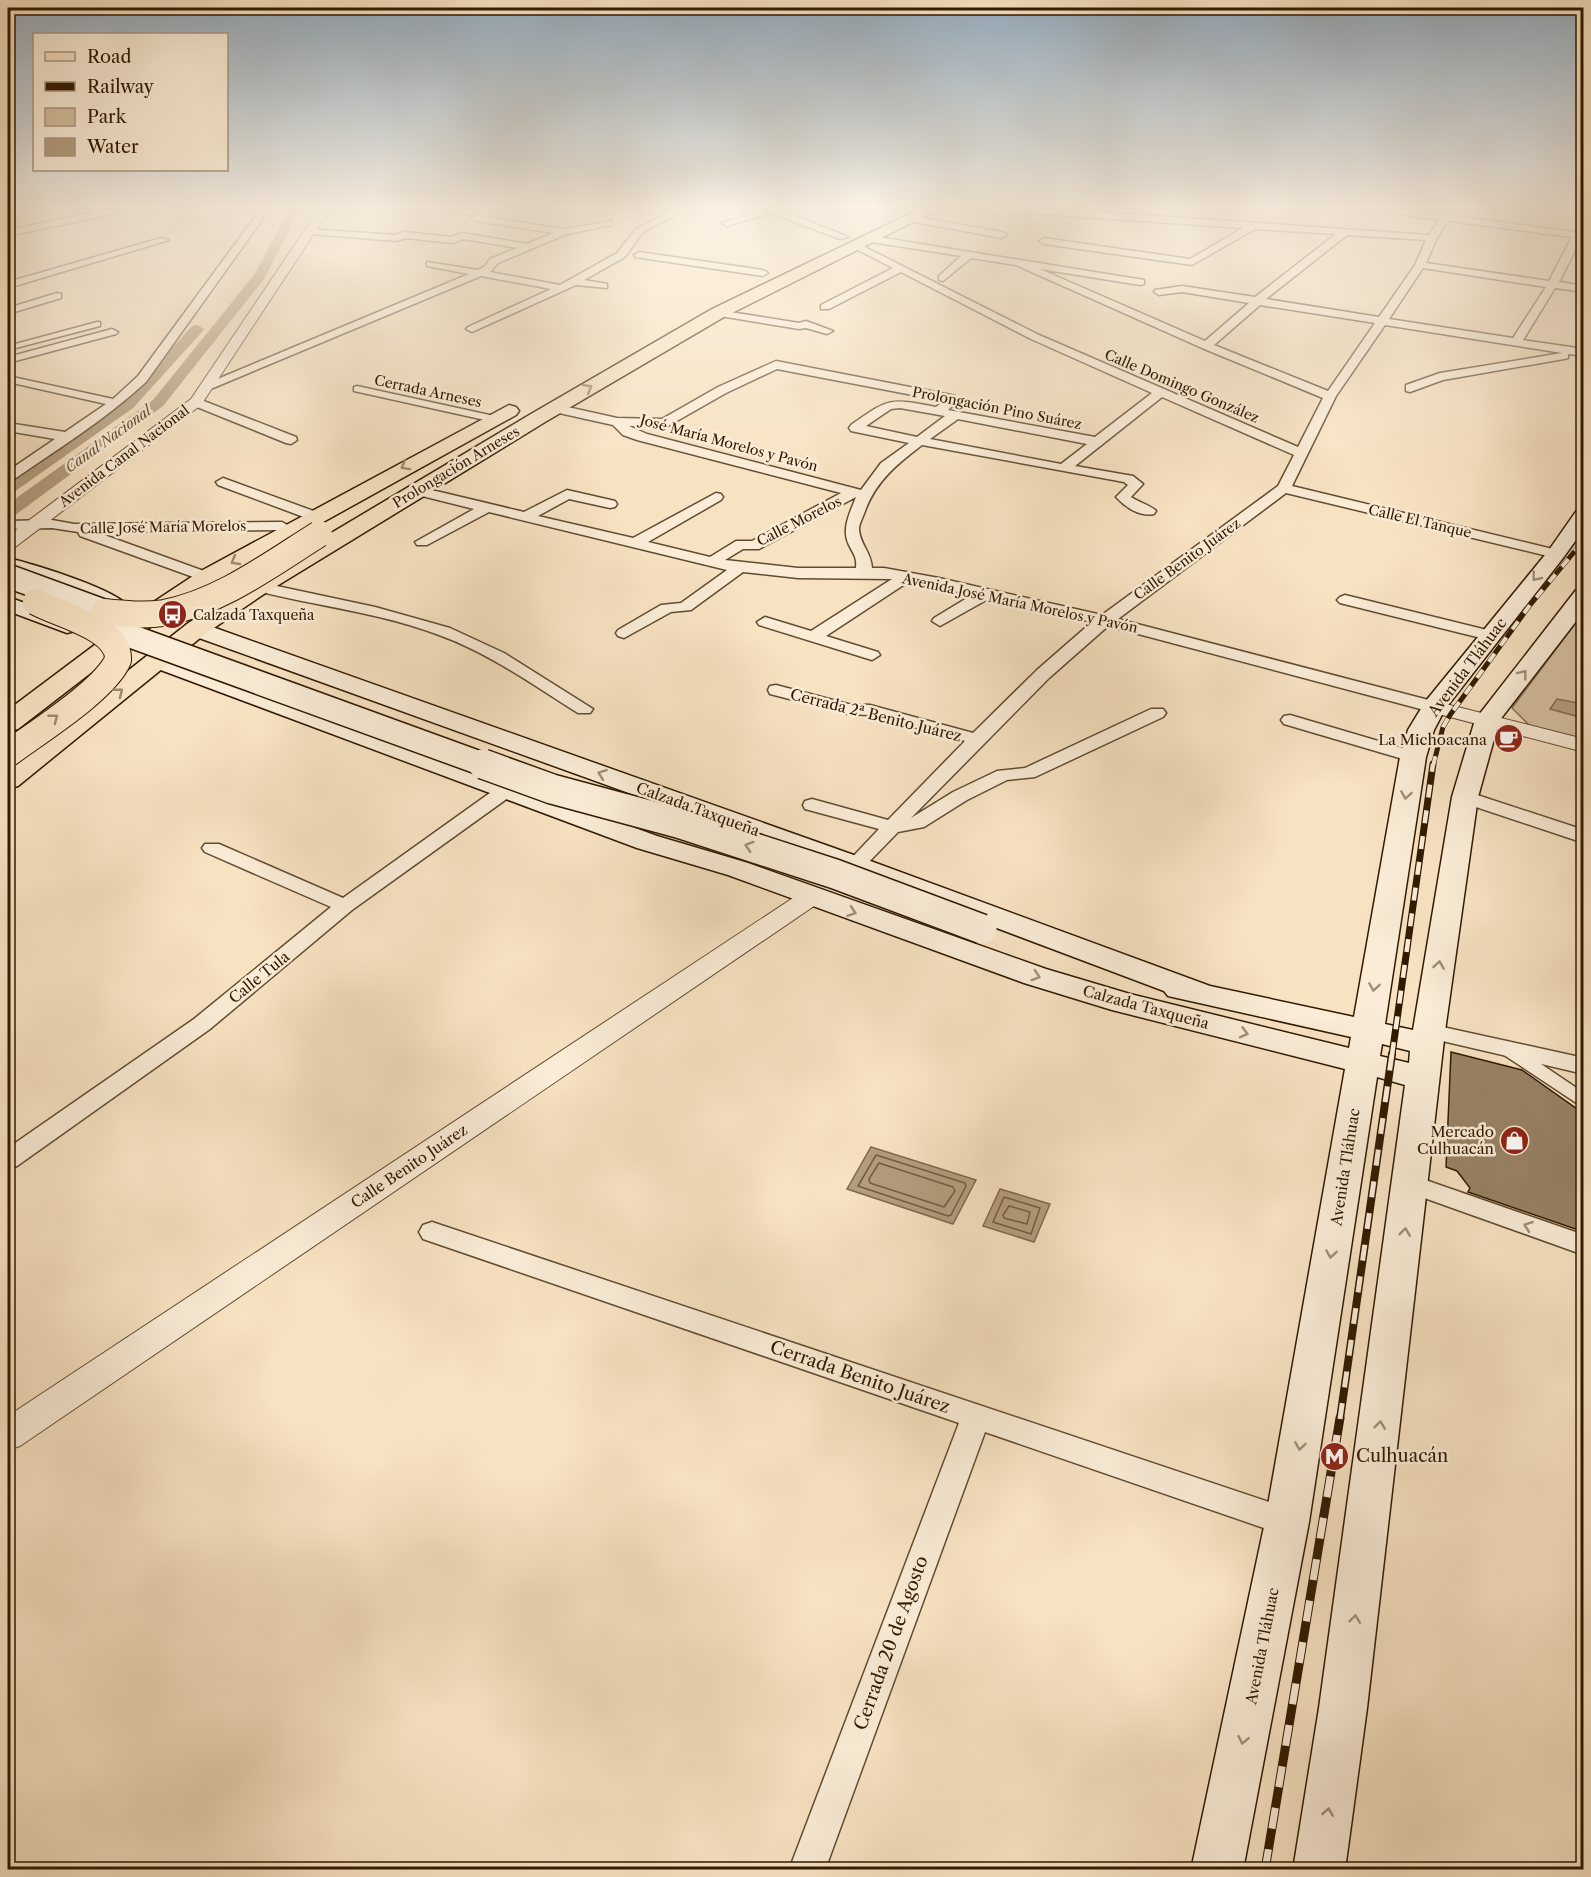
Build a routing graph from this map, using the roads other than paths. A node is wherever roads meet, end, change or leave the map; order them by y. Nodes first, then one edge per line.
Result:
1 (204, 294) edge
2 (270, 294) edge
3 (429, 294) edge
4 (550, 294) edge
5 (722, 294) edge
6 (758, 294) edge
7 (851, 294) edge
8 (951, 294) edge
9 (1087, 294) edge
10 (1211, 294) edge
11 (1266, 294) edge
12 (1400, 294) edge
13 (1547, 294) edge
14 (57, 296) dead end
15 (1257, 301) junction
16 (825, 307) dead end
17 (8, 311) edge
18 (718, 313) junction
19 (1380, 321) junction
20 (98, 324) dead end
21 (472, 329) dead end
22 (826, 331) dead end
23 (112, 332) dead end
24 (644, 335) dead end
25 (1516, 342) junction
26 (1206, 346) junction
27 (8, 348) edge
28 (1583, 353) edge
29 (8, 360) edge
30 (8, 379) edge
31 (209, 385) junction
32 (1410, 387) dead end
33 (357, 389) dead end
34 (1159, 393) junction
35 (1330, 396) junction
36 (196, 402) junction
37 (116, 403) junction
38 (539, 409) junction
39 (937, 412) junction
40 (956, 415) junction
41 (494, 419) junction
42 (617, 422) junction
43 (8, 427) edge
44 (69, 436) junction
45 (291, 440) dead end
46 (918, 442) junction
47 (1098, 442) junction
48 (1302, 454) junction
49 (1064, 468) junction
50 (8, 477) edge
51 (223, 482) dead end
52 (1284, 488) junction
53 (415, 490) junction
54 (859, 494) junction
55 (716, 497) dead end
56 (610, 504) dead end
57 (488, 507) junction
58 (1149, 511) dead end
59 (1584, 514) edge
60 (527, 516) junction
61 (32, 523) junction
62 (8, 525) edge
63 (318, 525) junction
64 (282, 526) dead end
65 (74, 528) junction
66 (422, 542) dead end
67 (8, 544) edge
68 (634, 544) junction
69 (1556, 554) junction
70 (712, 562) junction
71 (8, 564) edge
72 (739, 568) junction
73 (864, 573) junction
74 (8, 576) edge
75 (905, 577) junction
76 (207, 578) junction
77 (258, 587) junction
78 (8, 592) edge
79 (985, 594) junction
80 (1584, 595) edge
81 (1345, 600) dead end
82 (8, 604) edge
83 (101, 604) junction
84 (40, 610) junction
85 (148, 616) junction
86 (1106, 620) junction
87 (940, 621) dead end
88 (765, 622) dead end
89 (196, 629) junction
90 (624, 633) dead end
91 (1489, 635) junction
92 (815, 636) junction
93 (112, 644) junction
94 (262, 652) junction
95 (872, 655) dead end
96 (158, 661) junction
97 (217, 683) junction
98 (776, 690) dead end
99 (1434, 707) junction
100 (584, 708) dead end
101 (1157, 713) dead end
102 (1290, 720) dead end
103 (1487, 720) junction
104 (8, 723) edge
105 (976, 739) junction
106 (1584, 746) edge
107 (8, 754) edge
108 (1413, 757) junction
109 (8, 780) edge
110 (508, 789) junction
111 (1465, 797) junction
112 (812, 805) dead end
113 (893, 827) junction
114 (1584, 837) edge
115 (212, 848) dead end
116 (855, 865) junction
117 (738, 869) junction
118 (811, 897) junction
119 (345, 906) junction
120 (1198, 992) junction
121 (1365, 1046) junction
122 (1505, 1047) junction
123 (1427, 1051) junction
124 (1584, 1066) edge
125 (1584, 1102) edge
126 (8, 1160) edge
127 (1411, 1184) junction
128 (432, 1232) dead end
129 (1584, 1245) edge
130 (976, 1416) junction
131 (8, 1435) edge
132 (1287, 1522) junction
133 (807, 1869) edge
134 (1217, 1869) edge
135 (1319, 1869) edge

1 - 37 street
2 - 31 street, Avenida Canal Nacional
3 - 31 street
4 - 21 street
5 - 24 main road
6 - 18 main road, Prolongación Arneses
7 - 16 street
8 - 34 street, Calle Domingo González
9 - 26 street
10 - 15 street
11 - 15 street
12 - 19 street, Calle Benito Juárez
13 - 25 street
14 - 17 street
15 - 19 street
15 - 26 street
18 - 22 street
38 -> 18 main road, Prolongación Arneses
19 - 25 street
19 - 35 street, Calle Benito Juárez
20 - 27 street
23 - 29 street
25 - 28 street
26 - 35 street
28 - 32 street
30 - 37 street
31 - 36 street, Avenida Canal Nacional
33 - 41 street, Cerrada Arneses
34 - 47 street, Prolongación Pino Suárez
34 - 48 street, Calle Domingo González
35 - 48 street, Calle Benito Juárez
36 - 45 street
36 - 61 street, Avenida Canal Nacional
37 - 44 street
38 - 41 main road, Prolongación Arneses
38 - 42 street, José María Morelos y Pavón
38 - 53 main road, Prolongación Arneses
38 - 63 main road
39 - 40 street, Prolongación Pino Suárez
39 - 42 street
39 - 46 street, Prolongación Pino Suárez
40 - 46 street, Calle Morelos
40 - 47 street, Prolongación Pino Suárez
41 -> 63 main road, Prolongación Arneses
42 - 54 street, José María Morelos y Pavón
43 - 44 street
44 - 50 street
46 - 49 street
46 - 54 street, Calle Morelos
47 - 49 street, Prolongación Pino Suárez
48 - 52 street, Calle Benito Juárez
49 - 58 street
51 - 63 street
52 - 69 street, Calle El Tanque
52 - 86 street, Calle Benito Juárez
53 - 57 street, Avenida José María Morelos y Pavón
53 - 77 main road, Prolongación Arneses
54 - 70 street, Calle Morelos
54 - 73 street, Calle Morelos
55 - 68 street
56 - 60 street
57 - 60 street, Avenida José María Morelos y Pavón
57 - 66 street
59 - 69 main road, Avenida Tláhuac
60 - 68 street, Avenida José María Morelos y Pavón
61 - 62 street, Calle José María Morelos
61 - 65 street, Calle José María Morelos
61 - 67 street, Avenida Canal Nacional
63 -> 76 main road, Prolongación Arneses
63 - 83 main road, bridge
64 - 65 street, Calle José María Morelos
65 - 76 street
68 - 70 street, Avenida José María Morelos y Pavón
69 -> 91 main road, Avenida Tláhuac
70 - 72 street, Avenida José María Morelos y Pavón
71 - 83 main road, Calzada Taxqueña
72 - 73 street, Avenida José María Morelos y Pavón
72 - 90 street
73 - 75 street, Avenida José María Morelos y Pavón
74 - 83 main road, Calzada Taxqueña, bridge
75 - 79 street, Avenida José María Morelos y Pavón
75 - 92 street
76 - 85 main road, Prolongación Arneses
77 - 89 main road, Prolongación Arneses
77 - 100 street
78 - 84 main road, Calzada Taxqueña
79 - 86 street, Avenida José María Morelos y Pavón
79 - 87 street
103 -> 80 main road
81 - 91 street
82 - 84 main road, Calzada Taxqueña
83 - 84 main road
83 - 85 main road, Calzada Taxqueña
83 - 117 main road, Calzada Taxqueña, bridge
84 - 93 main road, Calzada Taxqueña
107 -> 84 main road, bridge
120 -> 84 main road, Calzada Taxqueña, bridge
85 - 93 main road, Prolongación Arneses
86 - 99 street, Avenida José María Morelos y Pavón
86 - 105 street, Calle Benito Juárez
88 - 92 street
89 - 94 main road, Calzada Taxqueña
89 - 96 main road, Prolongación Arneses
91 - 99 main road, Avenida Tláhuac
92 - 95 street
93 - 104 main road, Prolongación Arneses
94 - 97 main road
116 -> 94 main road, Calzada Taxqueña
96 - 97 main road, Calzada Taxqueña
109 -> 96 main road, Prolongación Arneses
97 - 110 main road, Calzada Taxqueña
98 - 105 street, Cerrada 2ª Benito Juárez
99 - 103 street, Avenida José María Morelos y Pavón
99 - 108 main road, Avenida Tláhuac
101 - 113 street
102 - 108 street
103 - 106 street, Avenida José María Morelos y Pavón
103 - 111 main road
105 - 113 street, Calle Benito Juárez
108 -> 121 main road, Avenida Tláhuac
110 - 117 main road, Calzada Taxqueña
110 - 119 street, Calle Tula
111 - 114 street
123 -> 111 main road
112 - 113 street
113 - 116 street, Calle Benito Juárez
115 - 119 street
116 - 120 main road, Calzada Taxqueña
117 - 118 main road, Calzada Taxqueña
118 -> 121 main road, Calzada Taxqueña
118 - 131 street, Calle Benito Juárez
119 - 126 street, Calle Tula
120 - 121 main road, Calzada Taxqueña
121 - 123 main road, Calzada Taxqueña
121 -> 132 main road, Avenida Tláhuac
122 - 123 street
122 - 124 street
122 - 125 street
123 - 127 main road
129 -> 127 street
135 -> 127 main road
128 - 130 street, Cerrada Benito Juárez
130 - 132 street, Cerrada Benito Juárez
130 - 133 street, Cerrada 20 de Agosto
132 -> 134 main road, Avenida Tláhuac

